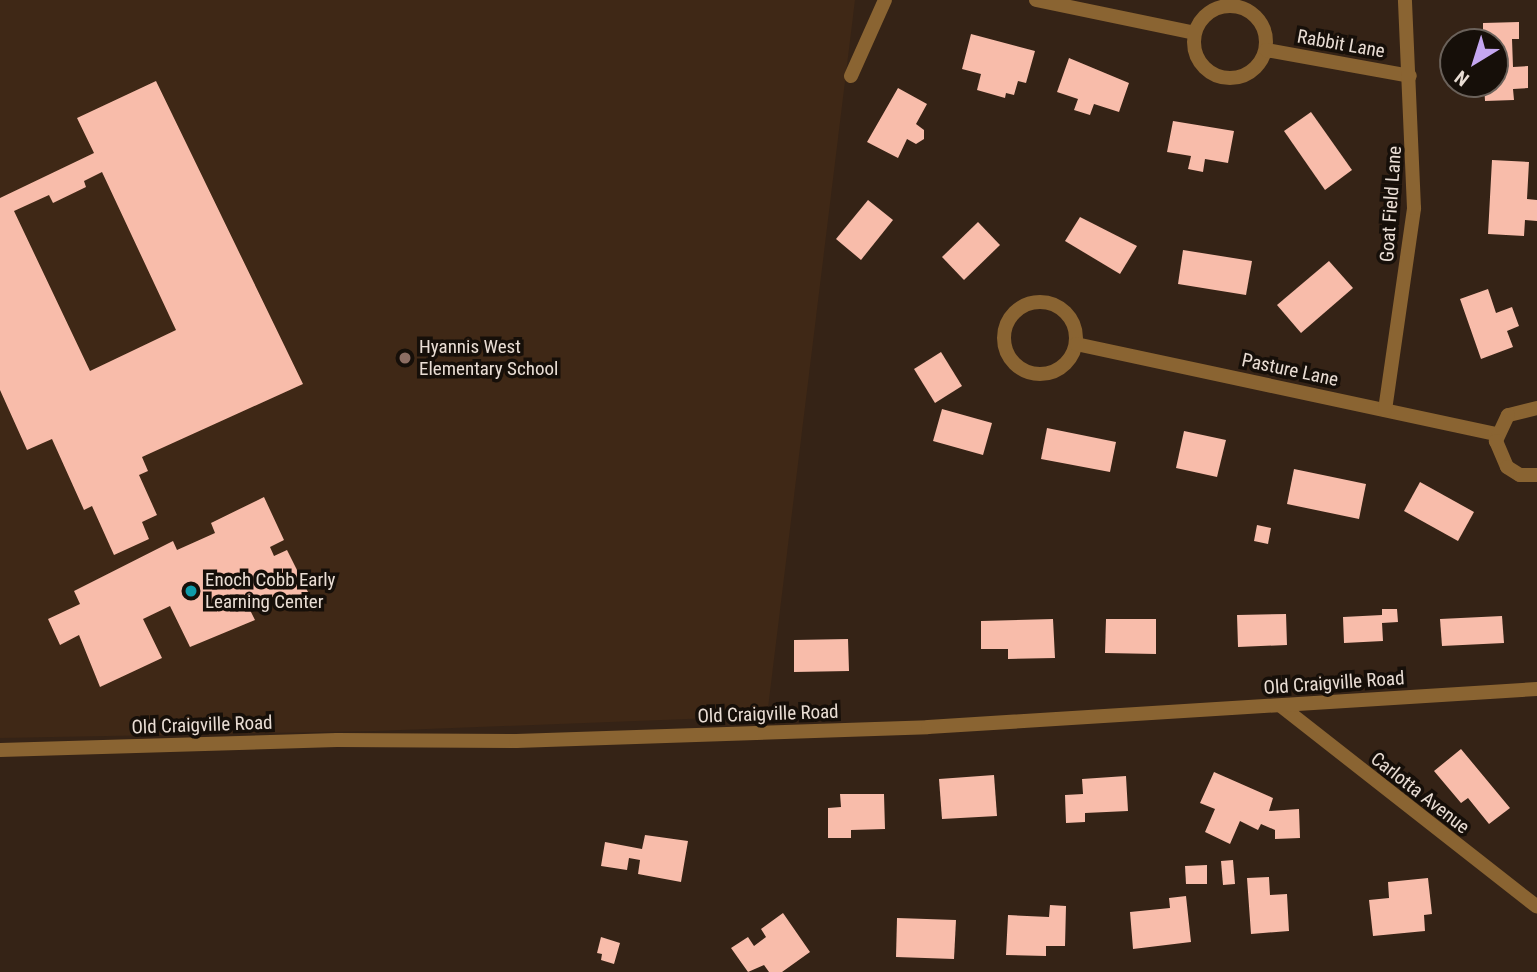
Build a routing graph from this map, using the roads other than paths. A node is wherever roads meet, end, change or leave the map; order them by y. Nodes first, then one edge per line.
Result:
1 (885, 0) edge
2 (1036, 0) edge
3 (1405, 0) edge
4 (1195, 33) junction
5 (1266, 50) junction
6 (851, 76) dead end
7 (1410, 76) junction
8 (1076, 344) junction
9 (1537, 408) edge
10 (1385, 410) junction
11 (1497, 434) junction
12 (1537, 475) edge
13 (1537, 689) edge
14 (1281, 706) junction
15 (0, 750) edge
16 (1537, 907) edge

1 - 6 street
2 - 4 street
3 - 7 street, Goat Field Lane
4 - 5 street
4 - 5 street
5 - 7 street, Rabbit Lane
7 - 10 street, Goat Field Lane
8 - 8 street
8 - 10 street, Pasture Lane
9 - 11 street
10 - 11 street, Pasture Lane
11 - 12 street
13 - 14 street, Old Craigville Road
14 - 15 street, Old Craigville Road
14 - 16 street, Carlotta Avenue

